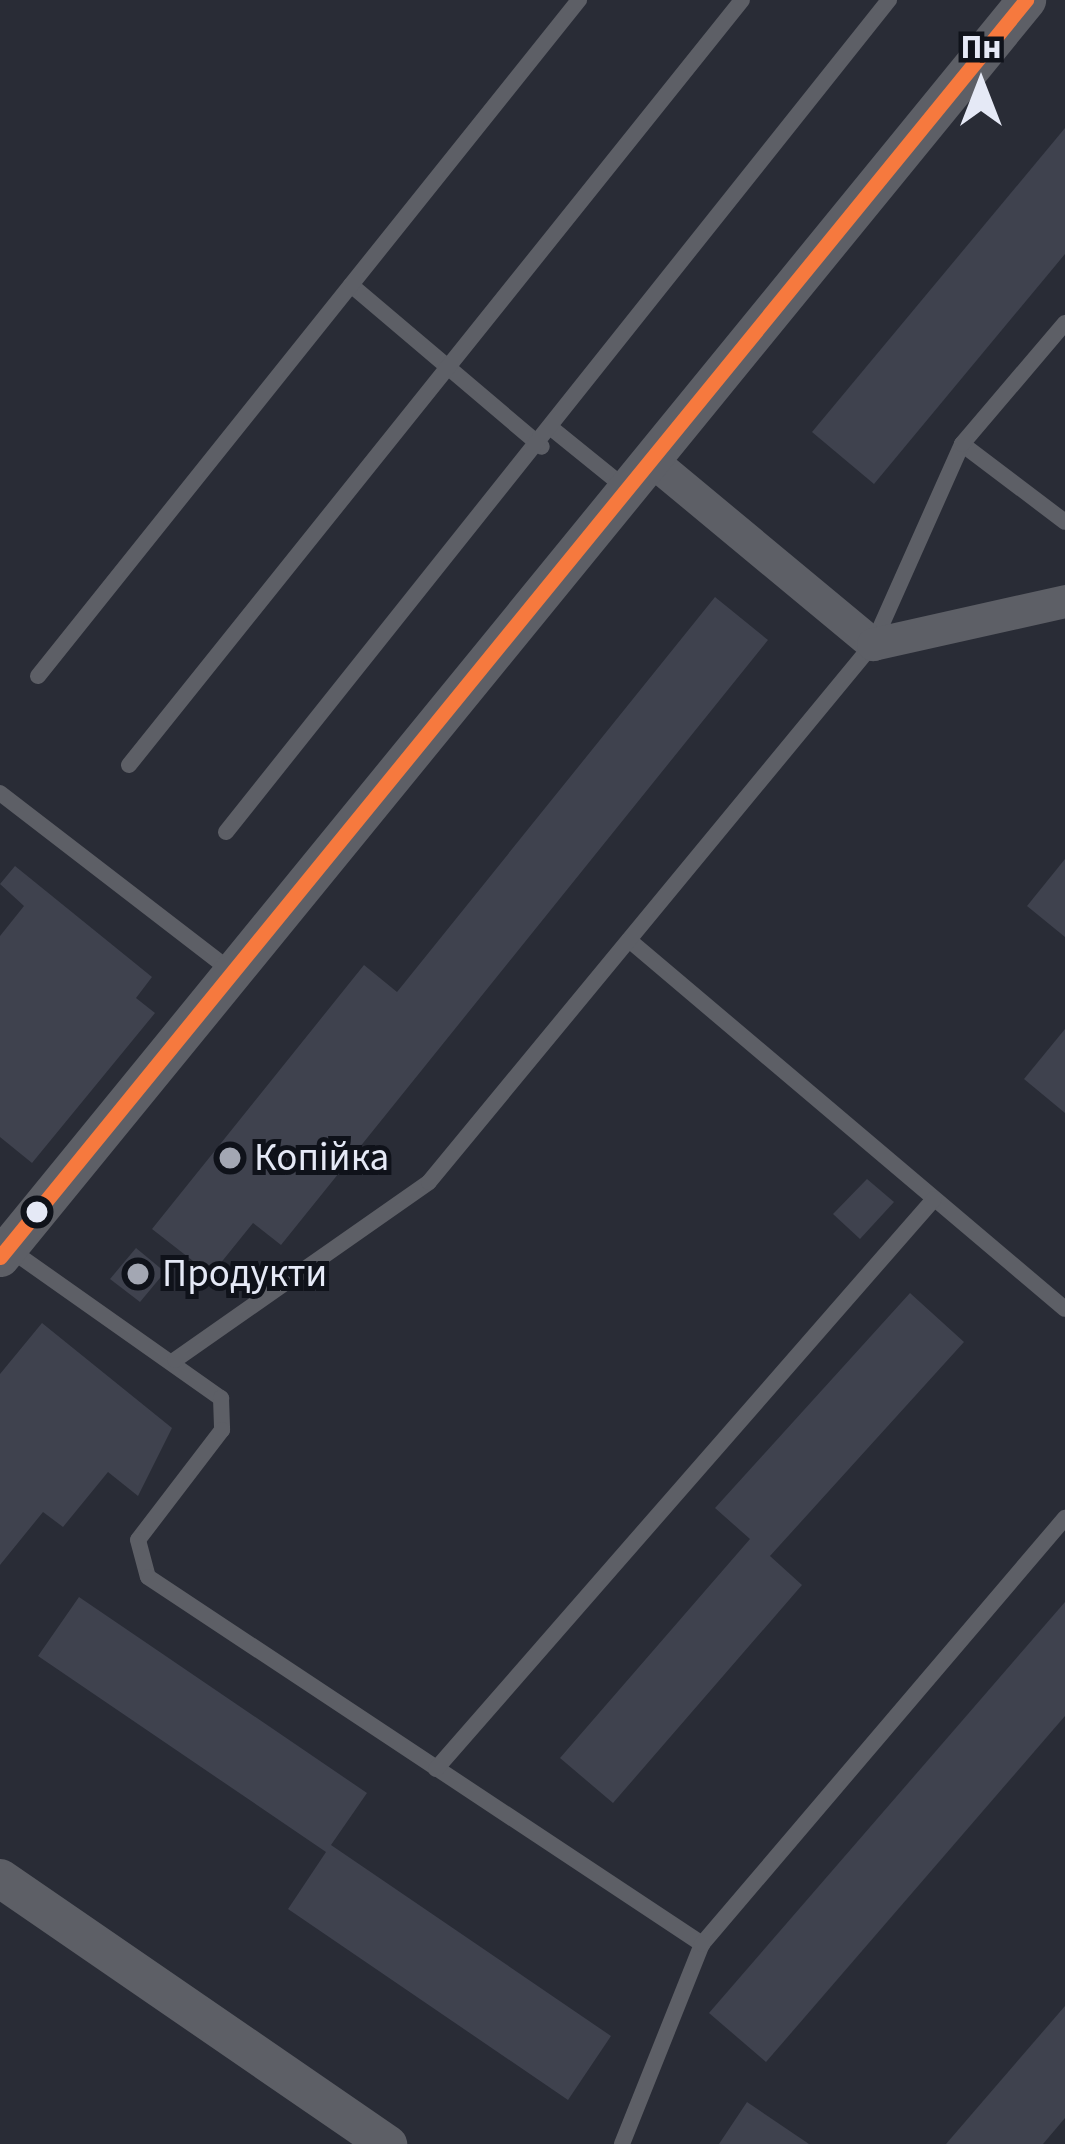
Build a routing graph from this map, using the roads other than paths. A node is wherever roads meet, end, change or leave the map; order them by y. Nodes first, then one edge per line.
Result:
1 (579, 0) edge
2 (742, 0) edge
3 (890, 0) edge
4 (1026, 0) edge
5 (351, 285) junction
6 (1065, 323) edge
7 (447, 368) junction
8 (555, 431) junction
9 (962, 444) junction
10 (542, 447) junction
11 (644, 478) junction
12 (1065, 523) edge
13 (1065, 601) edge
14 (873, 644) junction
15 (38, 676) dead end
16 (130, 765) dead end
17 (0, 793) edge
18 (226, 832) dead end
19 (629, 940) junction
20 (231, 971) junction
21 (934, 1199) junction
22 (4, 1252) edge
23 (1065, 1309) edge
24 (175, 1360) junction
25 (1065, 1518) edge
26 (436, 1769) junction
27 (0, 1878) edge
28 (701, 1944) junction
29 (387, 2144) edge
30 (622, 2144) edge

1 - 5 lane
2 - 7 lane
3 - 8 lane
4 - 11 street
5 - 7 lane
5 - 15 lane
6 - 9 lane
7 - 10 lane
7 - 16 lane
8 - 10 lane
8 - 11 lane
9 - 12 lane
9 - 14 lane
10 - 18 lane
11 - 14 street
11 - 20 street
13 - 14 street
14 - 19 lane
17 - 20 lane
19 - 21 lane
19 - 24 lane
20 - 22 street
21 - 23 lane
21 - 26 lane
22 - 24 lane
24 - 26 lane
25 - 28 lane
26 - 28 lane
27 - 29 street
28 - 30 lane

